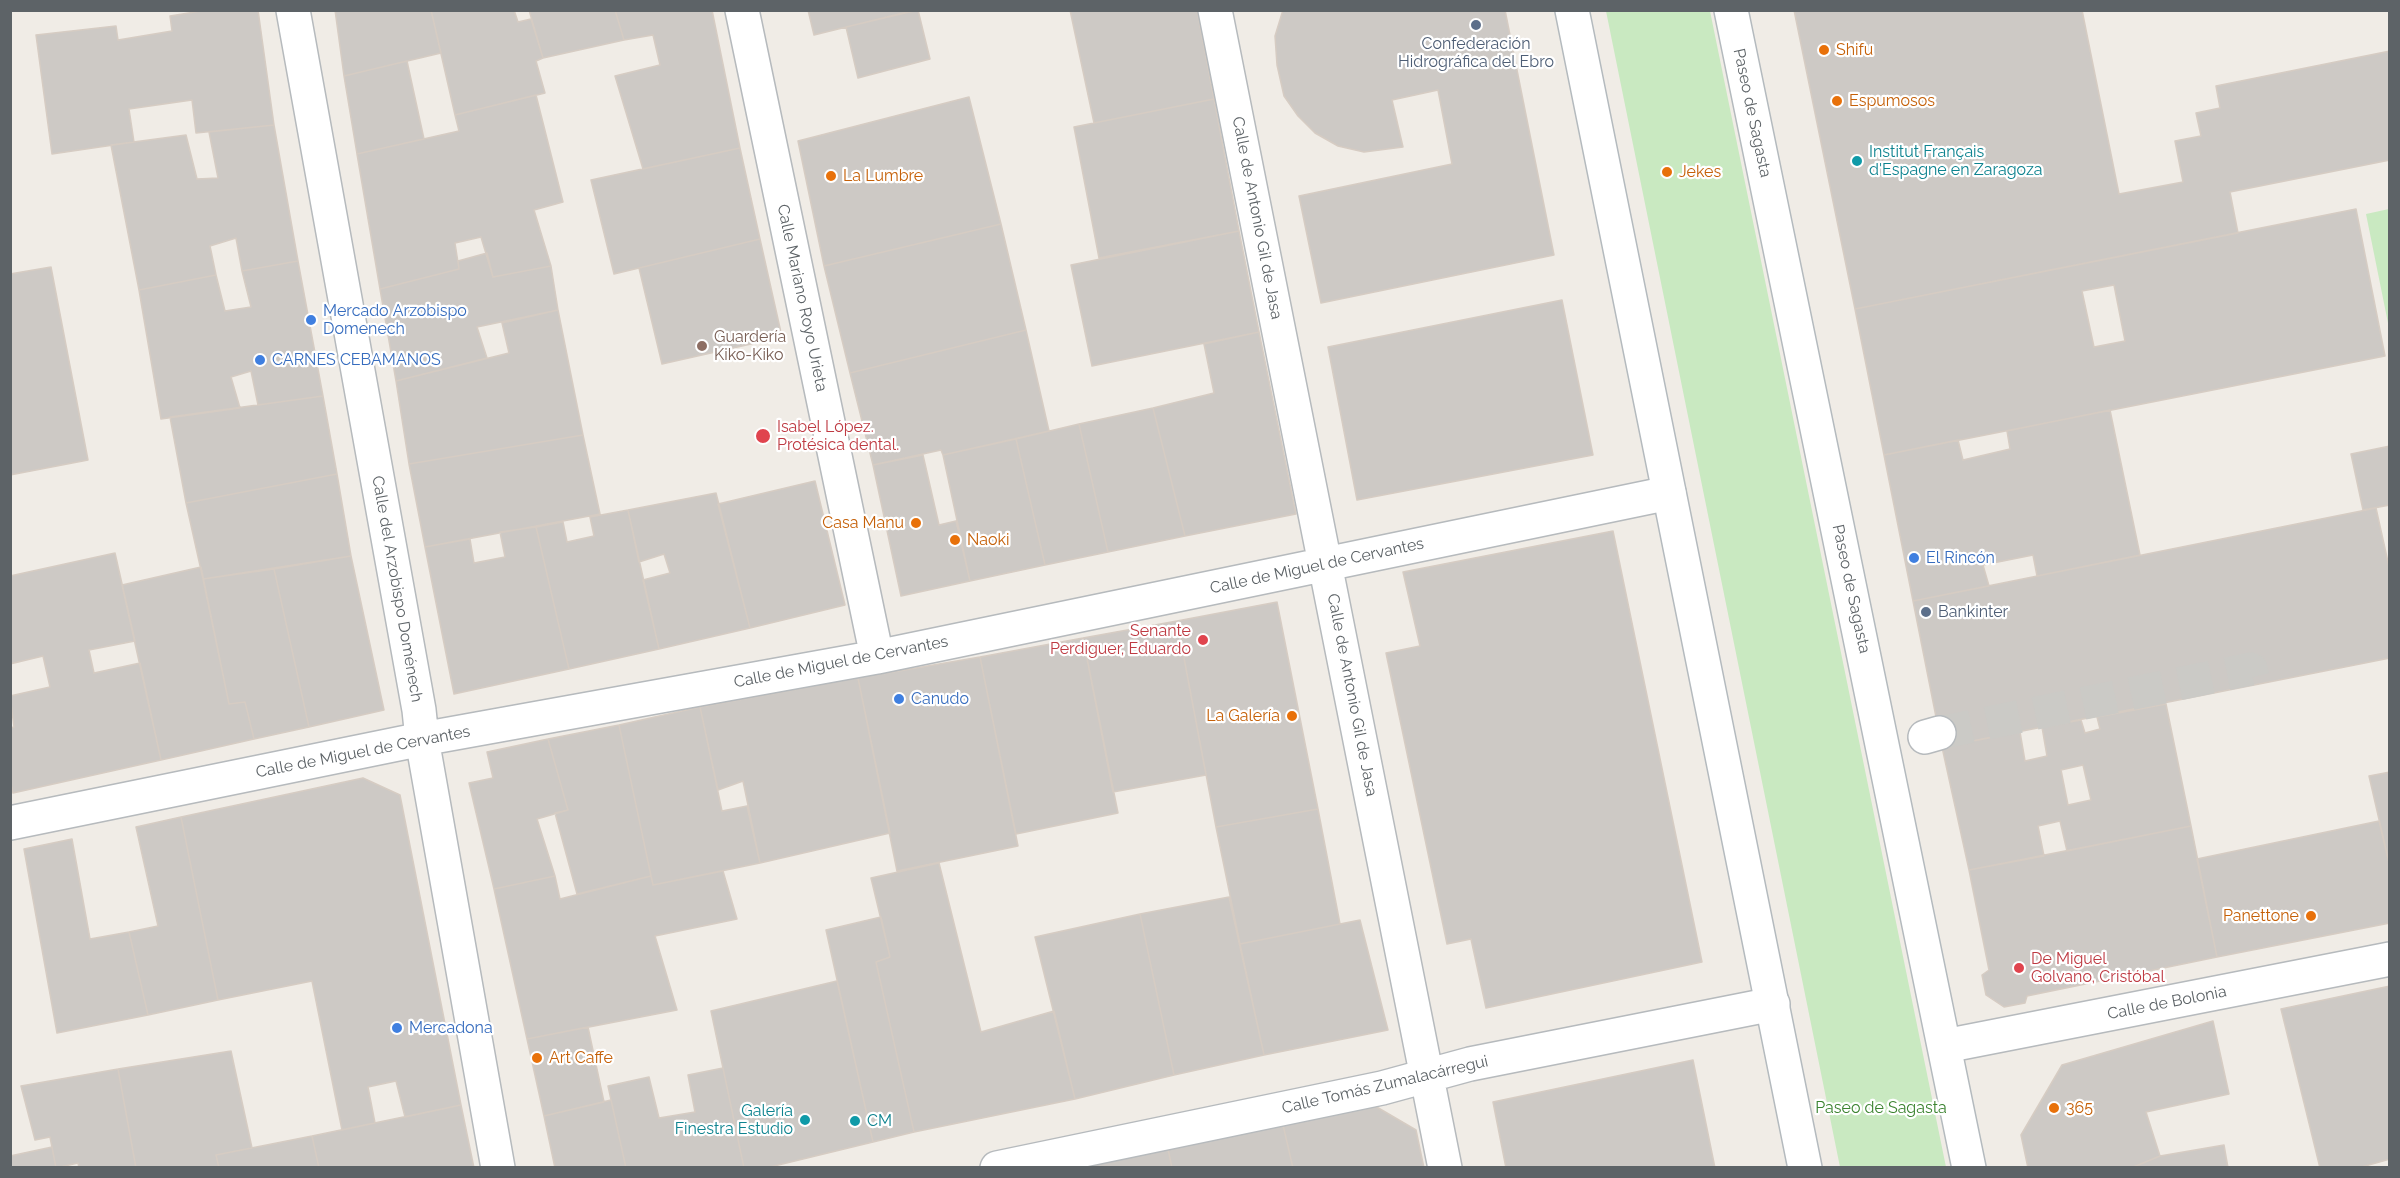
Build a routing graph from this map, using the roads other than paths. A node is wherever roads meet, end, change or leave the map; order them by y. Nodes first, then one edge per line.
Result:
1 (293, 10) edge
2 (742, 10) edge
3 (1215, 10) edge
4 (1572, 10) edge
5 (1731, 10) edge
6 (1669, 493) junction
7 (1327, 565) junction
8 (877, 657) junction
9 (422, 739) junction
10 (10, 823) edge
11 (2390, 959) edge
12 (1773, 1004) junction
13 (1945, 1046) junction
14 (1426, 1076) junction
15 (498, 1167) edge
16 (997, 1167) edge
17 (1445, 1167) edge
18 (1805, 1167) edge
19 (1969, 1167) edge

1 - 9 street, Calle del Arzobispo Doménech
2 - 8 street, Calle Mariano Royo Urieta
3 - 7 street, Calle de Antonio Gil de Jasa
4 - 6 street
5 - 13 street, Paseo de Sagasta
6 - 7 street, Calle de Miguel de Cervantes
6 - 12 street
7 - 8 street, Calle de Miguel de Cervantes
7 - 14 street, Calle de Antonio Gil de Jasa
8 - 9 street, Calle de Miguel de Cervantes
9 - 10 street, Calle de Miguel de Cervantes
9 - 15 street, Calle del Arzobispo Doménech
11 - 13 street, Calle de Bolonia
12 - 14 street, Calle Tomás Zumalacárregui
12 - 18 street
13 - 19 street, Paseo de Sagasta
14 - 16 street, Calle Tomás Zumalacárregui
14 - 17 street, Calle de Antonio Gil de Jasa

